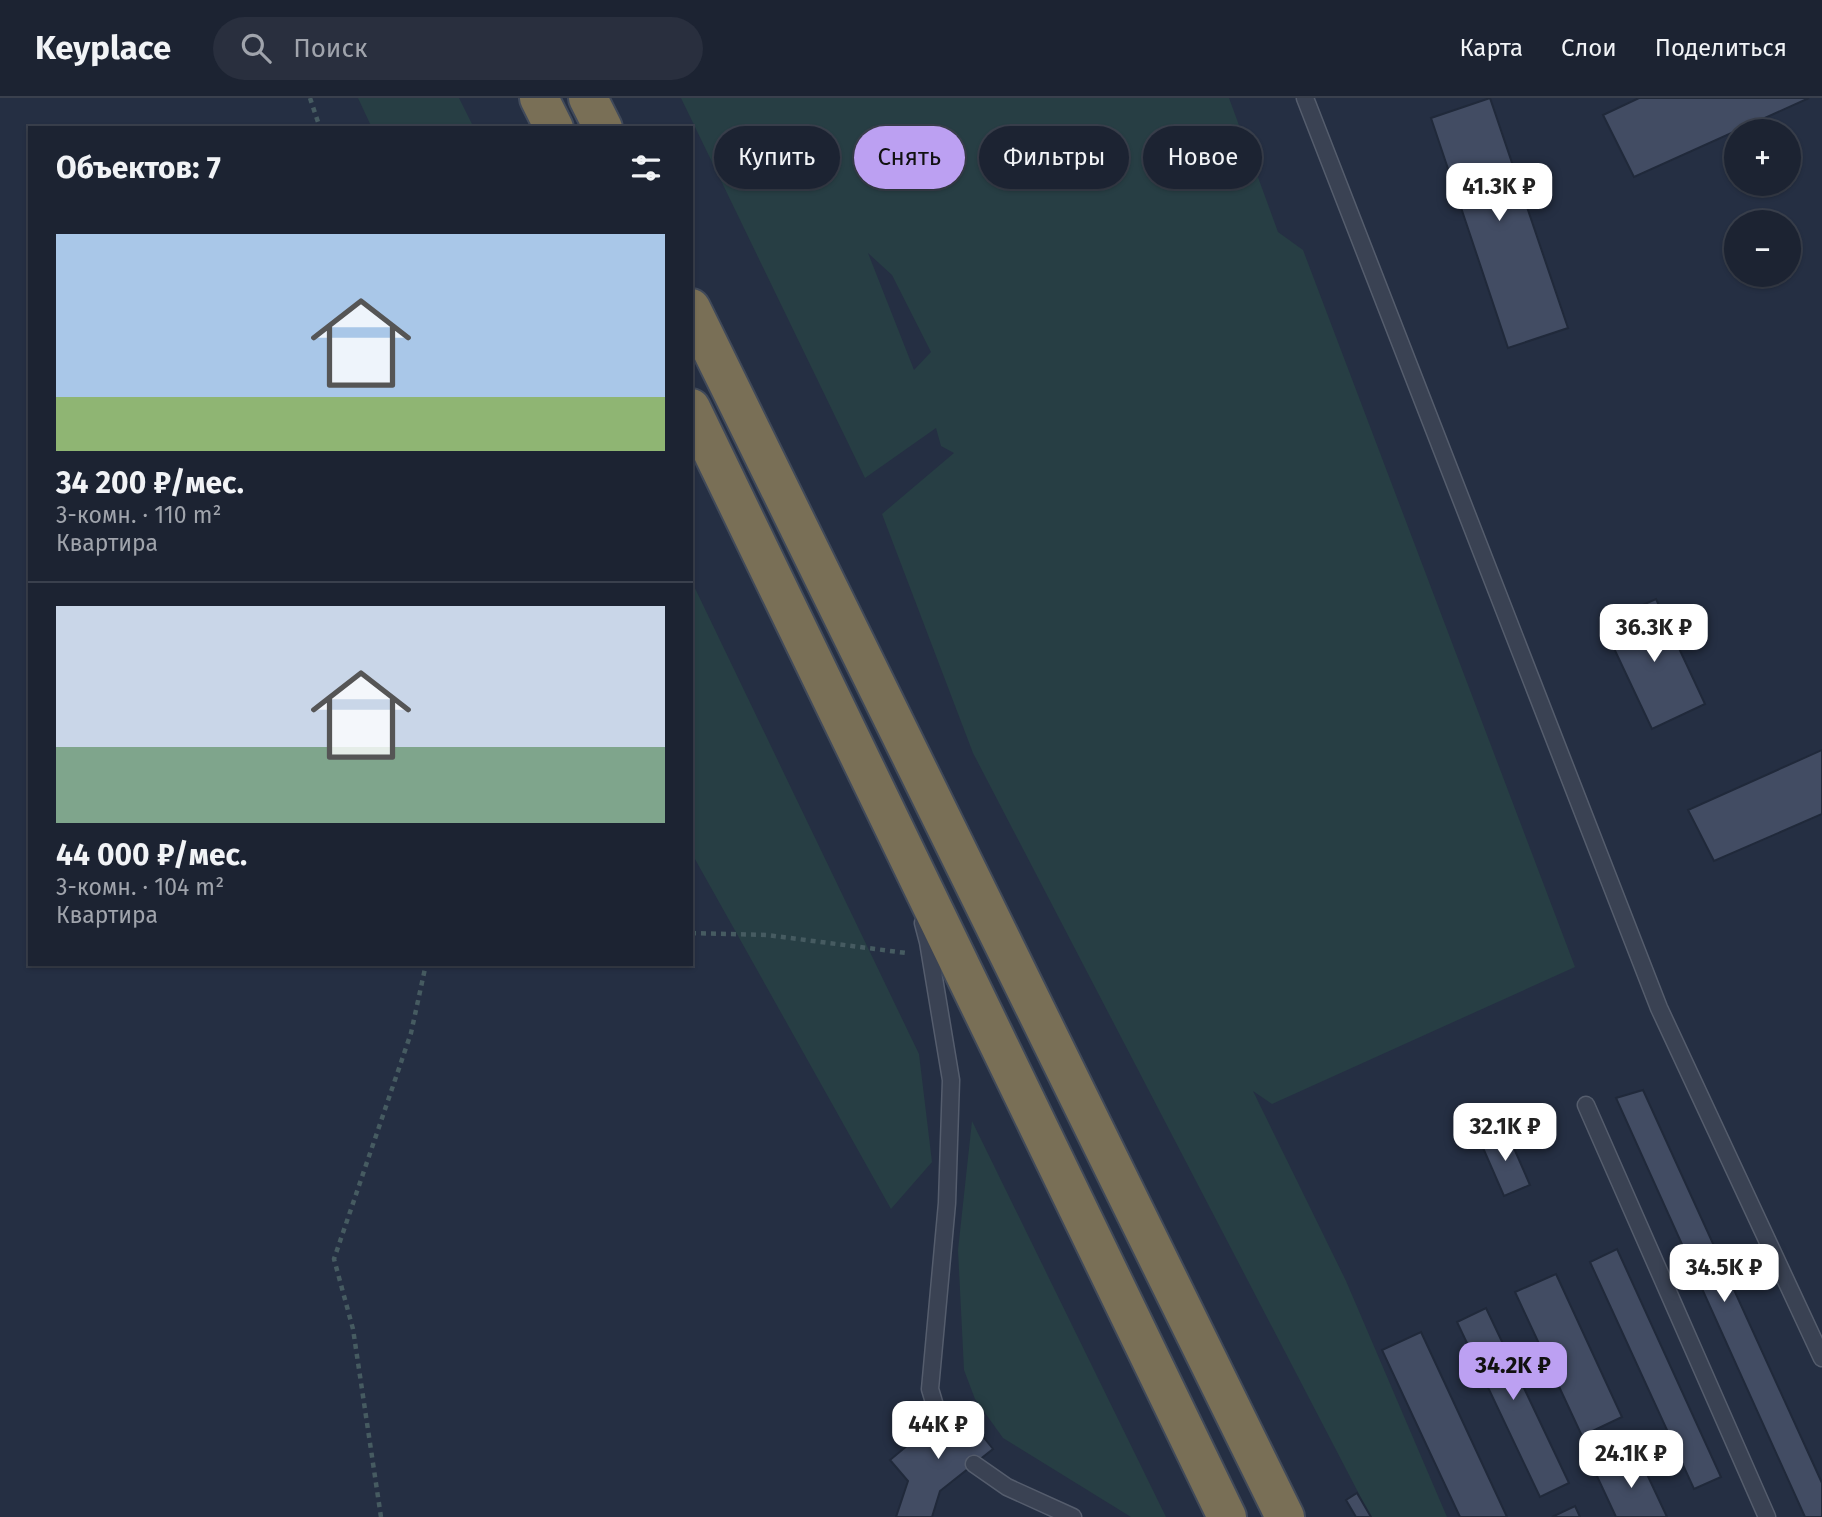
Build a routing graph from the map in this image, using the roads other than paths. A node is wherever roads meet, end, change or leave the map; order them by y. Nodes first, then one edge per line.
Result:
1 (539, 98) edge
2 (588, 98) edge
3 (1305, 98) edge
4 (553, 126) edge
5 (602, 126) edge
6 (693, 311) edge
7 (693, 412) edge
8 (900, 839) junction
9 (1586, 1105) dead end
10 (1822, 1358) edge
11 (939, 1419) dead end
12 (974, 1464) dead end
13 (1073, 1517) edge
14 (1227, 1517) edge
15 (1284, 1517) edge
16 (1767, 1517) edge

1 - 4 highway
2 - 5 highway
3 - 10 lane
6 - 15 highway
7 - 8 highway
8 - 11 lane
8 - 14 highway
9 - 16 lane
12 - 13 lane

